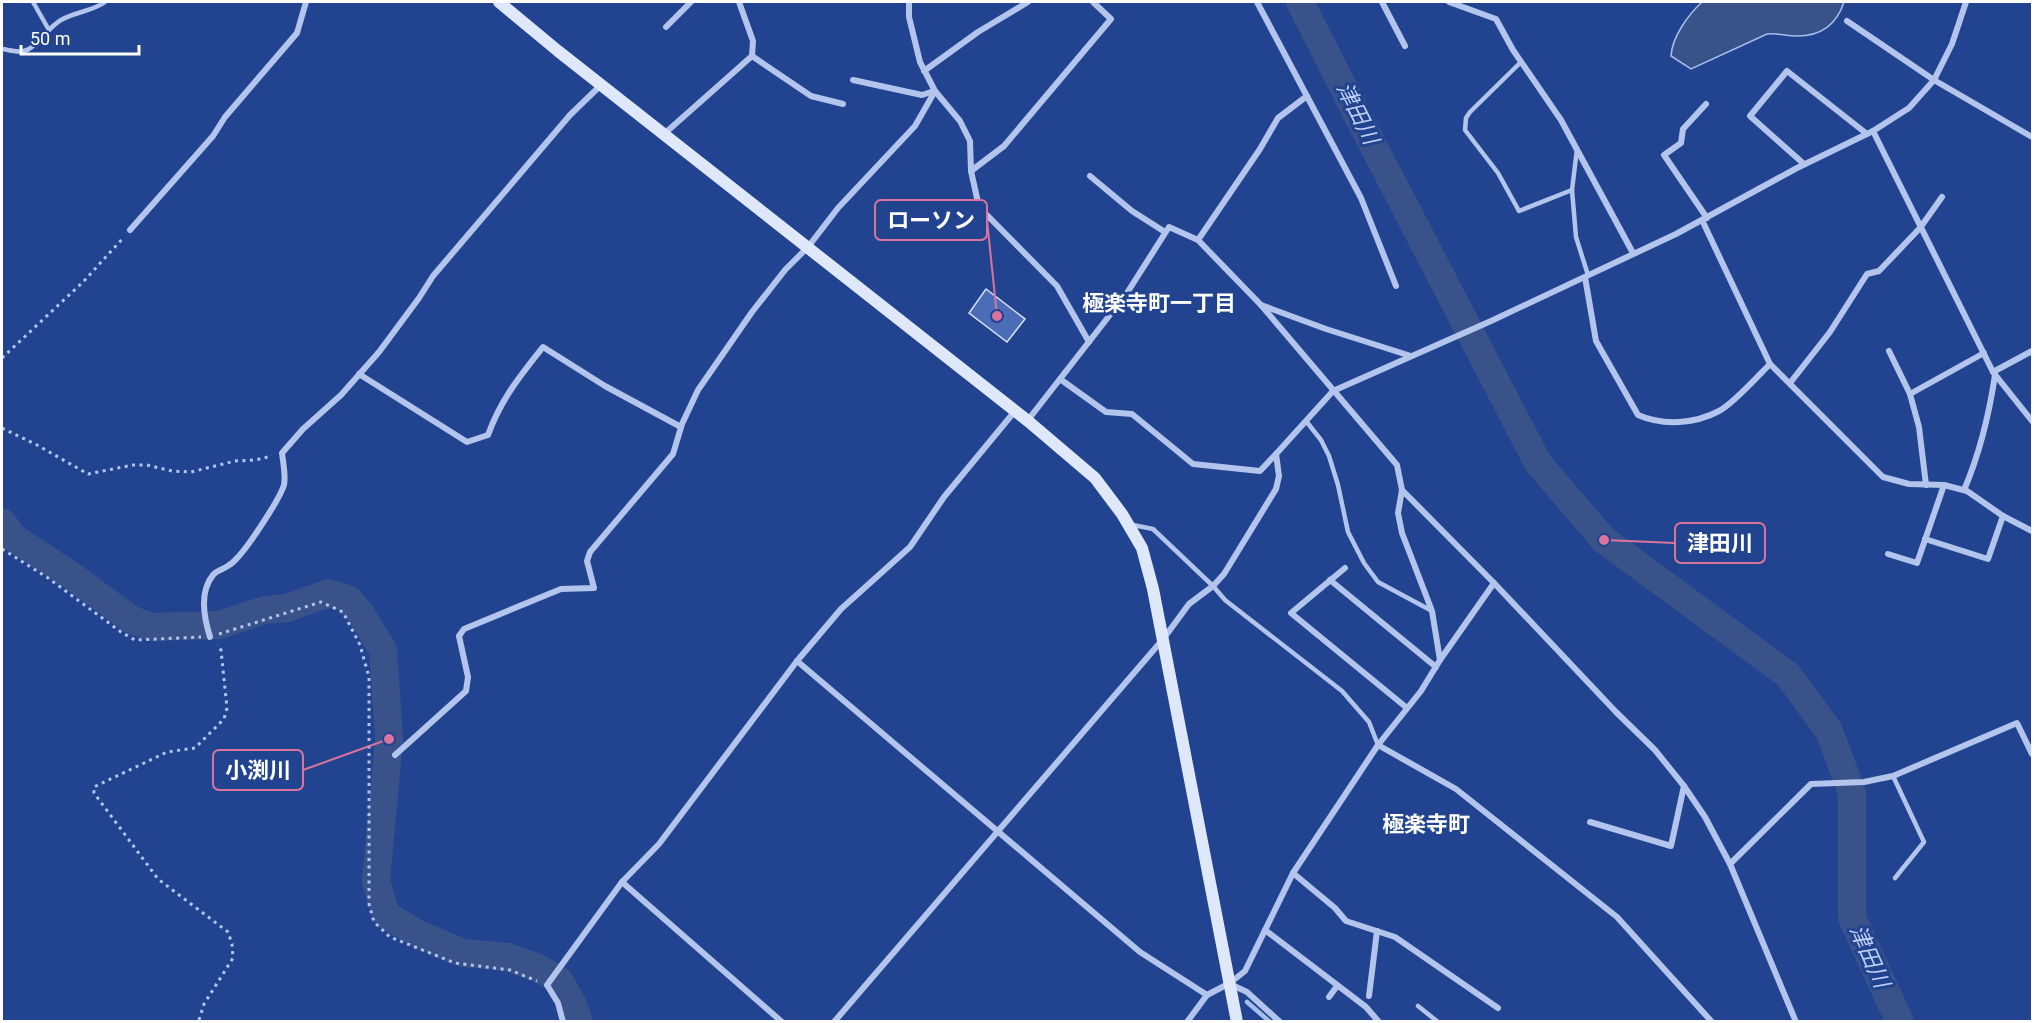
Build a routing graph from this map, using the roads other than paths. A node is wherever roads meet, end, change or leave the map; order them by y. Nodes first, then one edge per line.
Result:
1 (33, 2) edge
2 (105, 2) edge
3 (306, 2) edge
4 (499, 2) edge
5 (691, 2) edge
6 (739, 2) edge
7 (909, 2) edge
8 (1028, 2) edge
9 (1094, 2) edge
10 (1257, 2) edge
11 (1382, 2) edge
12 (1449, 2) edge
13 (1966, 2) edge
14 (1847, 21) dead end
15 (666, 27) dead end
16 (49, 30) junction
17 (1405, 46) dead end
18 (2, 49) edge
19 (752, 56) junction
20 (1521, 62) junction
21 (924, 71) junction
22 (853, 80) dead end
23 (1934, 80) junction
24 (601, 85) junction
25 (935, 91) junction
26 (810, 96) junction
27 (1307, 96) junction
28 (806, 103) dead end
29 (843, 104) dead end
30 (1706, 104) dead end
31 (1870, 133) junction
32 (664, 134) junction
33 (2032, 137) edge
34 (1576, 148) junction
35 (1804, 164) junction
36 (971, 171) junction
37 (1090, 176) dead end
38 (1572, 190) junction
39 (1942, 197) dead end
40 (1704, 219) junction
41 (1920, 228) junction
42 (130, 230) road end
43 (1165, 232) junction
44 (1198, 240) junction
45 (808, 247) junction
46 (1633, 253) junction
47 (1586, 276) junction
48 (1396, 286) dead end
49 (1261, 305) junction
50 (1089, 342) junction
51 (1889, 351) dead end
52 (2032, 351) edge
53 (1984, 353) junction
54 (1411, 356) junction
55 (1770, 364) junction
56 (359, 374) junction
57 (1994, 374) junction
58 (1060, 379) junction
59 (1790, 383) junction
60 (1333, 391) junction
61 (1910, 394) junction
62 (1015, 411) junction
63 (1028, 421) junction
64 (1306, 421) junction
65 (2032, 421) edge
66 (681, 427) junction
67 (1276, 454) junction
68 (1926, 485) junction
69 (1944, 485) junction
70 (1402, 490) junction
71 (1964, 490) junction
72 (2003, 516) junction
73 (1128, 524) junction
74 (2032, 531) edge
75 (1925, 539) junction
76 (1888, 554) dead end
77 (1345, 567) dead end
78 (1330, 580) junction
79 (1494, 583) junction
80 (1213, 586) junction
81 (1432, 611) junction
82 (210, 637) road end
83 (1164, 638) junction
84 (797, 661) junction
85 (1438, 663) junction
86 (1407, 708) junction
87 (1378, 745) junction
88 (2032, 754) edge
89 (395, 755) dead end
90 (1893, 776) junction
91 (1684, 786) junction
92 (1590, 822) dead end
93 (997, 832) junction
94 (1730, 864) junction
95 (1293, 873) junction
96 (1895, 878) dead end
97 (622, 882) junction
98 (1265, 930) junction
99 (1377, 931) junction
100 (1230, 983) junction
101 (1337, 986) junction
102 (1207, 995) junction
103 (1369, 996) dead end
104 (1329, 997) dead end
105 (1418, 1006) dead end
106 (1498, 1008) dead end
107 (563, 1022) edge
108 (782, 1022) edge
109 (834, 1022) edge
110 (1187, 1022) edge
111 (1237, 1022) edge
112 (1280, 1022) edge
113 (1378, 1022) edge
114 (1438, 1022) edge
115 (1712, 1022) edge
116 (1797, 1022) edge

1 - 16 lane
2 - 16 lane
3 - 42 street
4 - 24 street
5 - 15 street
6 - 19 street
7 - 21 street
8 - 21 street
9 - 36 street
10 - 27 street
11 - 17 street
12 - 20 street
13 - 23 street
14 - 23 street
16 - 18 lane
19 - 26 street
19 - 32 street
20 - 34 street
20 - 38 lane
21 - 25 street
22 - 25 street
23 - 31 street
23 - 33 street
24 - 32 street
24 - 56 street
25 - 36 street
25 - 45 street
26 - 28 street
26 - 29 street
27 - 44 street
27 - 48 street
30 - 40 street
31 - 35 street
31 - 35 street
31 - 41 street
32 - 45 street
34 - 38 lane
34 - 46 street
35 - 40 street
36 - 50 street
37 - 43 street
38 - 47 lane
39 - 41 street
40 - 46 street
40 - 55 street
41 - 53 street
41 - 59 street
43 - 44 street
43 - 50 street
44 - 49 street
45 - 62 street
45 - 66 street
46 - 47 street
47 - 54 street
47 - 55 street
49 - 54 street
49 - 60 street
50 - 58 street
51 - 61 street
52 - 57 street
53 - 57 street
53 - 61 street
54 - 60 street
55 - 59 street
56 - 66 street
56 - 82 street
57 - 65 street
57 - 71 street
58 - 63 street
58 - 67 street
59 - 68 street
60 - 64 street
60 - 70 street
61 - 68 street
62 - 63 street
62 - 84 street
63 - 73 street
64 - 67 street
64 - 81 lane
66 - 89 street
67 - 80 street
68 - 69 street
69 - 71 street
69 - 75 street
70 - 79 street
70 - 81 street
71 - 72 street
72 - 74 street
72 - 75 street
73 - 80 lane
73 - 83 street
75 - 76 street
77 - 78 street
78 - 85 street
78 - 86 street
79 - 85 street
79 - 91 street
80 - 83 street
80 - 87 lane
81 - 85 street
83 - 93 street
83 - 100 street
84 - 93 street
84 - 97 street
85 - 86 street
86 - 87 street
87 - 95 street
87 - 115 street
88 - 90 street
90 - 94 street
90 - 96 lane
91 - 92 street
91 - 94 street
93 - 102 street
93 - 109 street
94 - 116 street
95 - 98 street
95 - 99 street
97 - 107 street
97 - 108 street
98 - 100 street
98 - 101 street
99 - 103 street
99 - 106 street
100 - 102 street
100 - 111 street
100 - 112 street
101 - 104 street
101 - 113 street
102 - 110 street
105 - 114 lane

